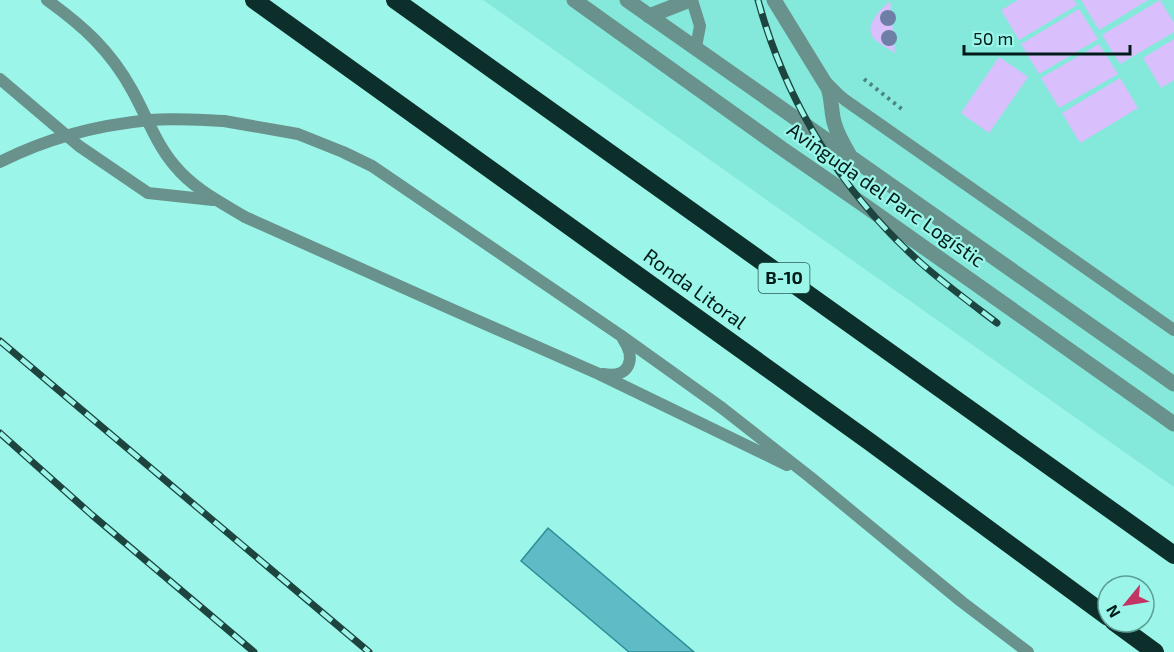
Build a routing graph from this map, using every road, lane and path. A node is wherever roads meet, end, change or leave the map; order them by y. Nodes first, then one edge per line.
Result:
1 (47, 0) edge
2 (254, 0) edge
3 (395, 0) edge
4 (574, 0) edge
5 (627, 0) edge
6 (691, 0) edge
7 (775, 1) edge
8 (649, 16) junction
9 (696, 47) junction
10 (822, 78) junction
11 (0, 79) edge
12 (864, 79) dead end
13 (903, 110) dead end
14 (853, 159) junction
15 (0, 162) edge
16 (217, 201) junction
17 (1174, 330) edge
18 (620, 335) junction
19 (599, 374) junction
20 (1174, 384) edge
21 (1174, 424) edge
22 (810, 477) junction
23 (1174, 555) edge
24 (1096, 608) edge
25 (1130, 634) edge
26 (1028, 652) edge
27 (1155, 652) edge

1 - 16 lane
2 - 24 highway, Ronda Litoral
3 - 23 highway, B-10
4 - 21 street, Avinguda del Parc Logístic
5 - 8 street, Avinguda del Parc Logístic
6 - 8 street
6 - 9 lane
7 - 10 street, Avinguda del Parc Logístic
8 - 9 street, Avinguda del Parc Logístic
9 - 14 street, Avinguda del Parc Logístic
10 - 14 street, Avinguda del Parc Logístic
10 - 17 lane, Avinguda del Parc Logístic
11 - 16 lane
12 - 13 path
14 - 20 street, Avinguda del Parc Logístic
15 - 18 lane, bridge
16 - 19 lane
18 - 19 lane
18 - 22 lane
19 - 22 lane
22 - 26 lane
25 - 27 highway

